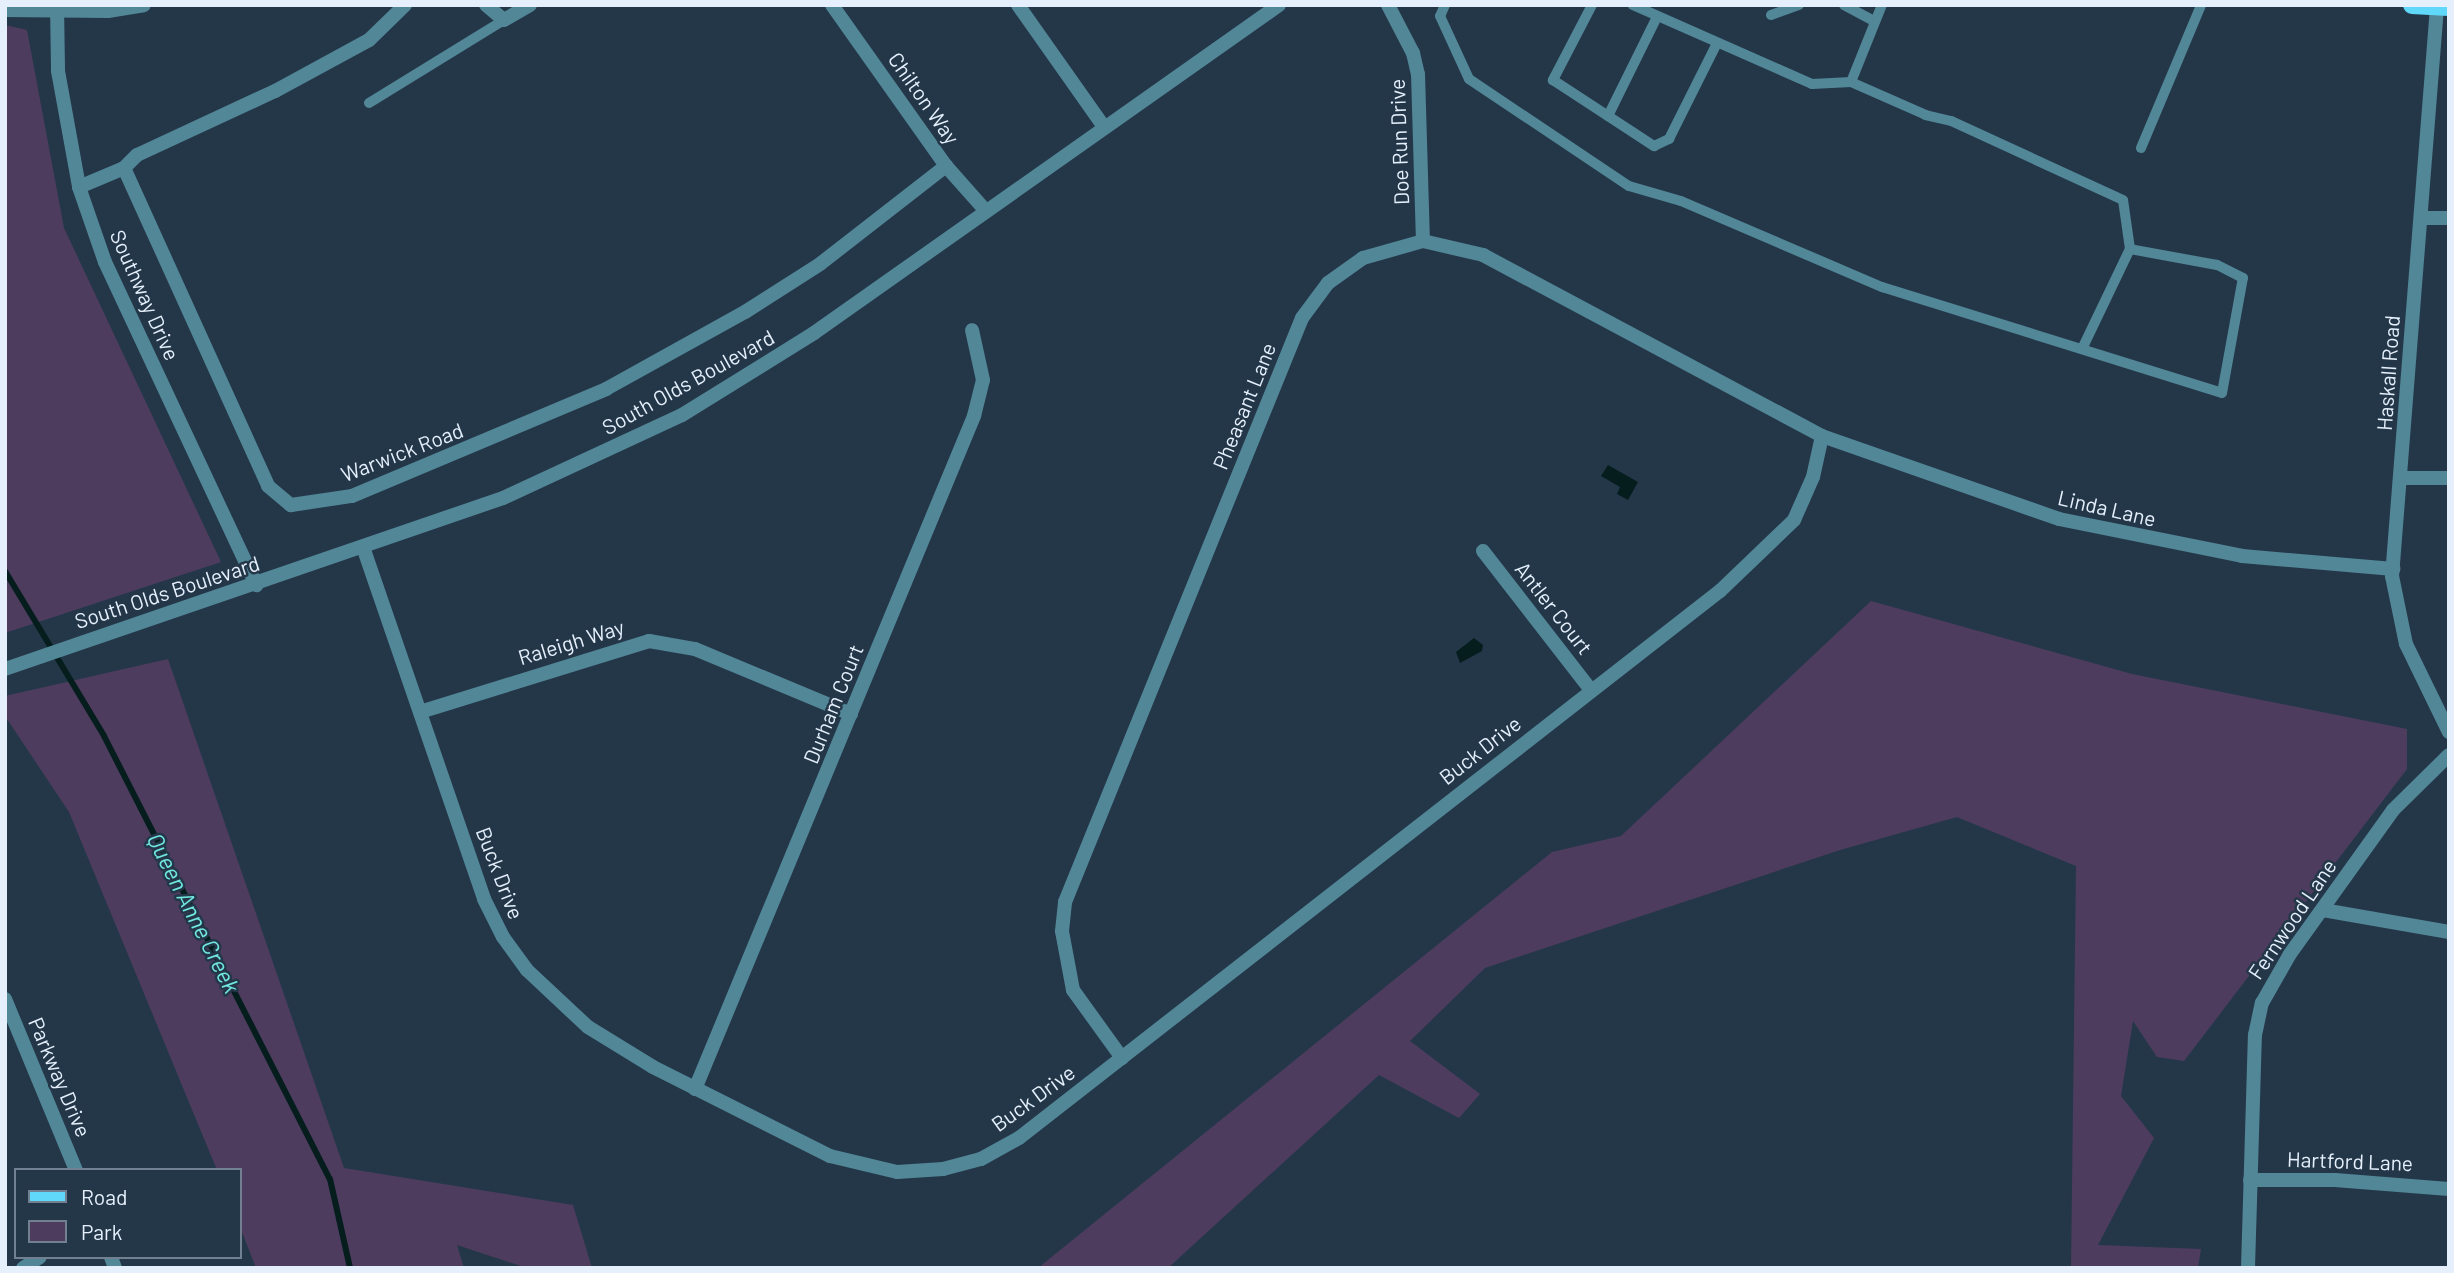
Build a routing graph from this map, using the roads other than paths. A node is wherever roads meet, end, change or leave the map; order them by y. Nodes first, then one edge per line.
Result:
1 (144, 5) edge
2 (405, 5) edge
3 (486, 5) edge
4 (530, 5) edge
5 (832, 5) edge
6 (1018, 5) edge
7 (1279, 5) edge
8 (1388, 5) edge
9 (1445, 5) edge
10 (1592, 5) edge
11 (1633, 5) edge
12 (1799, 5) edge
13 (1844, 5) edge
14 (1881, 5) edge
15 (2201, 5) edge
16 (2412, 5) edge
17 (57, 7) edge
18 (2443, 7) edge
19 (5, 10) edge
20 (1771, 15) dead end
21 (1657, 17) junction
22 (504, 20) junction
23 (1874, 21) junction
24 (1716, 45) junction
25 (1851, 82) junction
26 (369, 103) dead end
27 (1608, 116) junction
28 (1104, 127) junction
29 (2141, 148) dead end
30 (946, 166) junction
31 (124, 167) junction
32 (79, 187) junction
33 (986, 211) junction
34 (2423, 218) junction
35 (2449, 218) edge
36 (1423, 241) junction
37 (2130, 248) junction
38 (972, 330) dead end
39 (2082, 349) junction
40 (1822, 436) junction
41 (2401, 478) junction
42 (2449, 478) edge
43 (363, 547) junction
44 (1483, 551) dead end
45 (2393, 569) junction
46 (256, 585) junction
47 (7, 668) edge
48 (1591, 690) junction
49 (420, 712) junction
50 (851, 714) junction
51 (2449, 732) edge
52 (2449, 755) edge
53 (2323, 910) junction
54 (2449, 932) edge
55 (5, 999) edge
56 (1122, 1058) junction
57 (695, 1089) junction
58 (75, 1168) edge
59 (2250, 1180) junction
60 (2449, 1189) edge
61 (2248, 1268) edge

1 - 17 street
2 - 31 street
3 - 22 street
4 - 22 street
5 - 30 street, Chilton Way
6 - 28 street
7 - 28 street, South Olds Boulevard
8 - 36 street, Doe Run Drive
9 - 39 lane
10 - 27 lane
11 - 21 lane
12 - 20 lane
13 - 23 lane
14 - 23 lane
15 - 29 lane
16 - 18 main road
17 - 19 street
17 - 32 street, Southway Drive
18 - 34 street, Haskall Road
21 - 24 lane
21 - 27 lane
22 - 26 lane
23 - 25 lane
24 - 25 lane
24 - 27 lane
25 - 37 lane
28 - 33 street, South Olds Boulevard
30 - 31 street, Warwick Road
30 - 33 street, Chilton Way
31 - 32 street
32 - 46 street, Southway Drive
33 - 43 street, South Olds Boulevard
34 - 35 street
34 - 41 street, Haskall Road
36 - 40 street, Pheasant Lane
36 - 56 street, Pheasant Lane
37 - 39 lane
37 - 39 lane
38 - 50 street, Durham Court
40 - 45 street, Linda Lane
40 - 48 street, Buck Drive
41 - 42 street
41 - 45 street, Haskall Road
43 - 46 street, South Olds Boulevard
43 - 49 street, Buck Drive
44 - 48 street, Antler Court
45 - 51 street, Haskall Road
46 - 47 street, South Olds Boulevard
48 - 56 street, Buck Drive
49 - 50 street, Raleigh Way
49 - 57 street, Buck Drive
50 - 57 street, Durham Court
52 - 53 street, Fernwood Lane
53 - 54 street
53 - 59 street, Fernwood Lane
55 - 58 street, Parkway Drive
56 - 57 street, Buck Drive
59 - 60 street, Hartford Lane
59 - 61 street, Fernwood Lane

